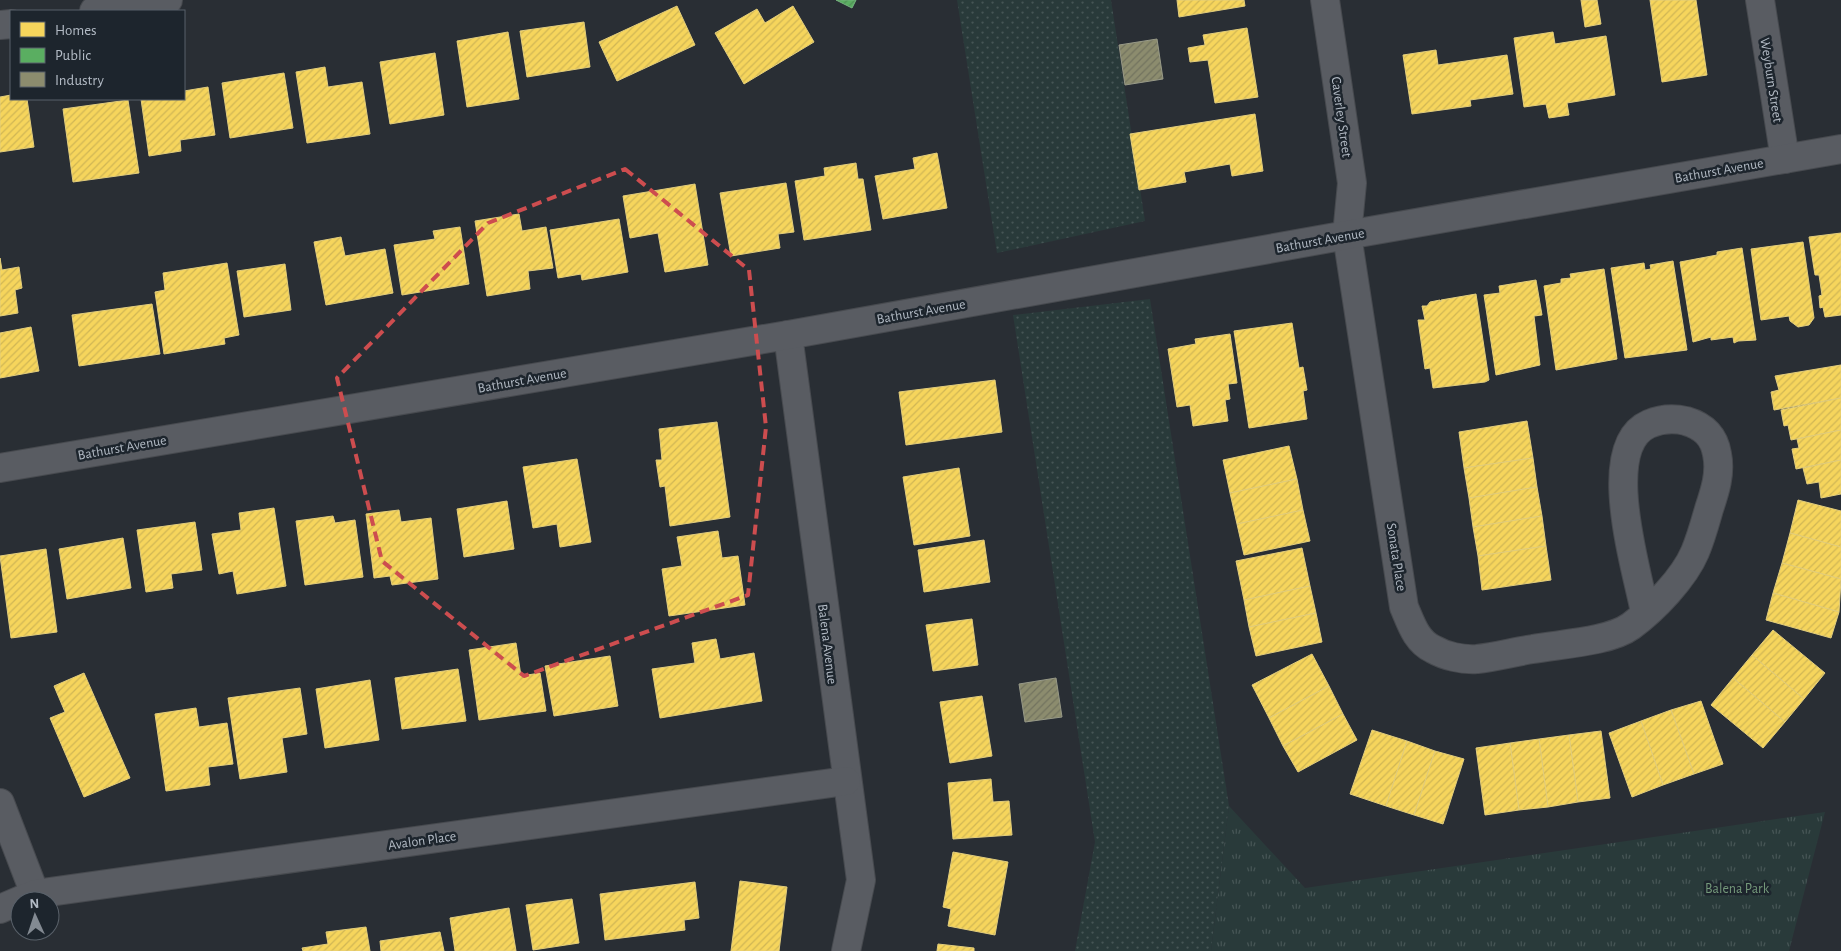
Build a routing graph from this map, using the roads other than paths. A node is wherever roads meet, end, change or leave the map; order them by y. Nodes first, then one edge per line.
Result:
1 (168, 0) edge
2 (1325, 0) edge
3 (1760, 0) edge
4 (101, 10) edge
5 (1841, 149) edge
6 (1784, 159) junction
7 (1347, 234) junction
8 (788, 335) junction
9 (0, 468) edge
10 (1645, 612) junction
11 (846, 781) junction
12 (0, 803) edge
13 (34, 891) edge
14 (57, 891) edge
15 (846, 951) edge

1 - 4 street
2 - 7 street, Caverley Street
3 - 6 street, Weyburn Street
5 - 6 street, Bathurst Avenue
6 - 7 street, Bathurst Avenue
7 - 8 street, Bathurst Avenue
7 - 10 street, Sonata Place
8 - 9 street, Bathurst Avenue
8 - 11 street, Balena Avenue
10 - 10 street, Sonata Place
11 - 14 street, Avalon Place
11 - 15 street, Balena Avenue
12 - 13 street

